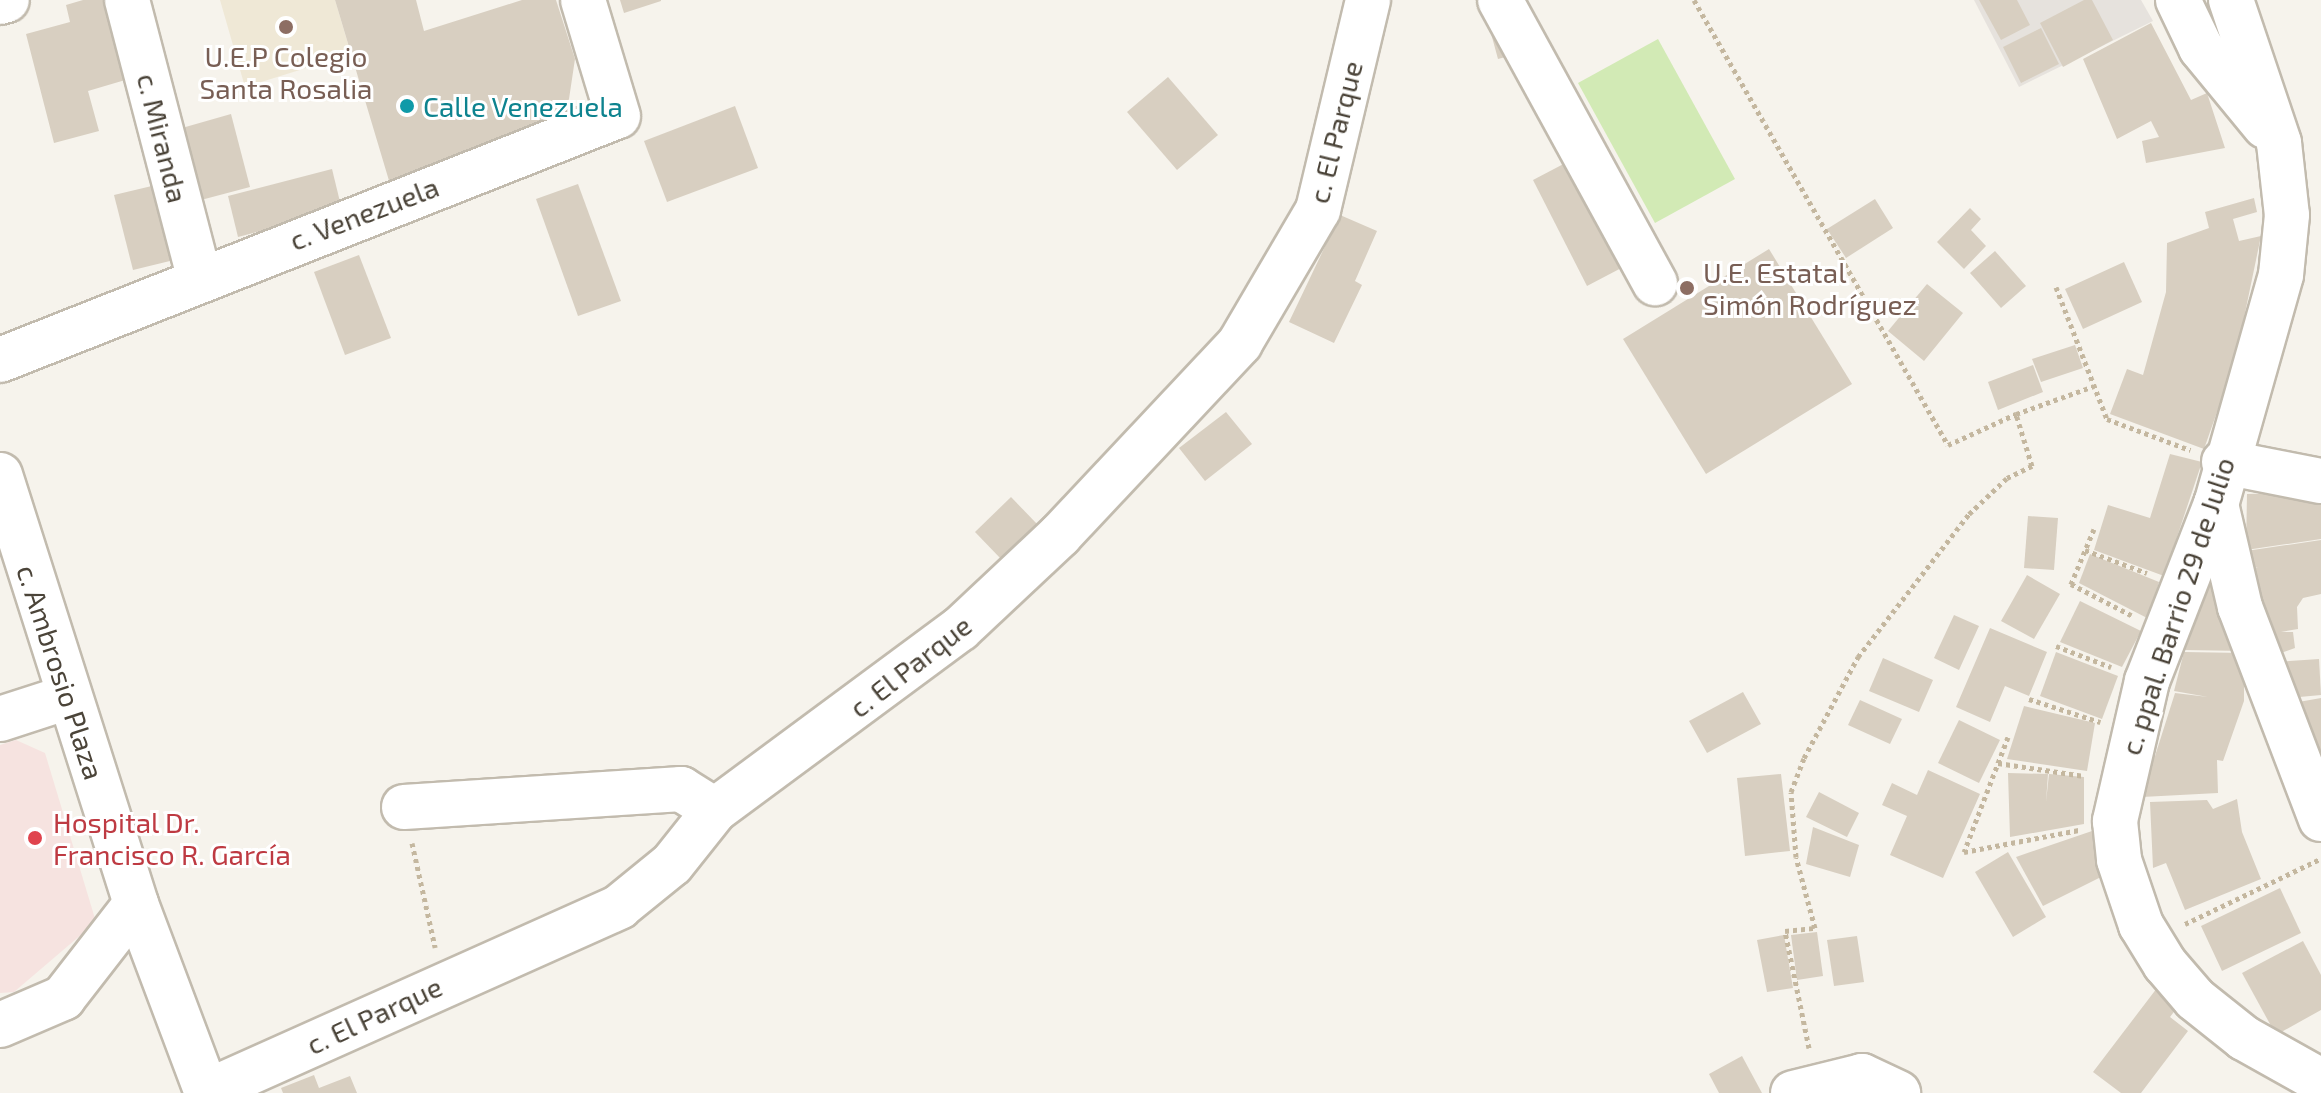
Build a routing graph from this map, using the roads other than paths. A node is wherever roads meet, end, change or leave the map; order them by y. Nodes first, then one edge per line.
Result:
1 (7, 0) edge
2 (127, 0) edge
3 (583, 0) edge
4 (1368, 0) edge
5 (1500, 0) edge
6 (2178, 0) edge
7 (2231, 0) edge
8 (0, 2) edge
9 (2279, 143) junction
10 (199, 277) junction
11 (1655, 283) dead end
12 (0, 360) edge
13 (0, 475) edge
14 (2321, 481) edge
15 (2220, 483) junction
16 (68, 697) junction
17 (0, 719) edge
18 (404, 807) road end
19 (715, 810) junction
20 (2321, 819) edge
21 (136, 904) junction
22 (0, 1025) edge
23 (2321, 1081) edge
24 (1805, 1088) edge
25 (206, 1092) edge
26 (1898, 1093) edge

1 - 8 street
2 - 10 street, c. Miranda
3 - 10 street, c. Venezuela
4 - 19 street, c. El Parque
5 - 11 street
6 - 9 street
7 - 9 street, c. ppal. Barrio 29 de Julio
9 - 15 street, c. ppal. Barrio 29 de Julio
10 - 12 street, c. Venezuela
13 - 16 street, c. Ambrosio Plaza
14 - 15 street
15 - 20 street
15 - 23 street, c. ppal. Barrio 29 de Julio
16 - 17 street
16 - 21 street, c. Ambrosio Plaza
18 - 19 street
19 - 25 street, c. El Parque
21 - 22 street
21 - 25 street, c. Ambrosio Plaza
24 - 26 street

